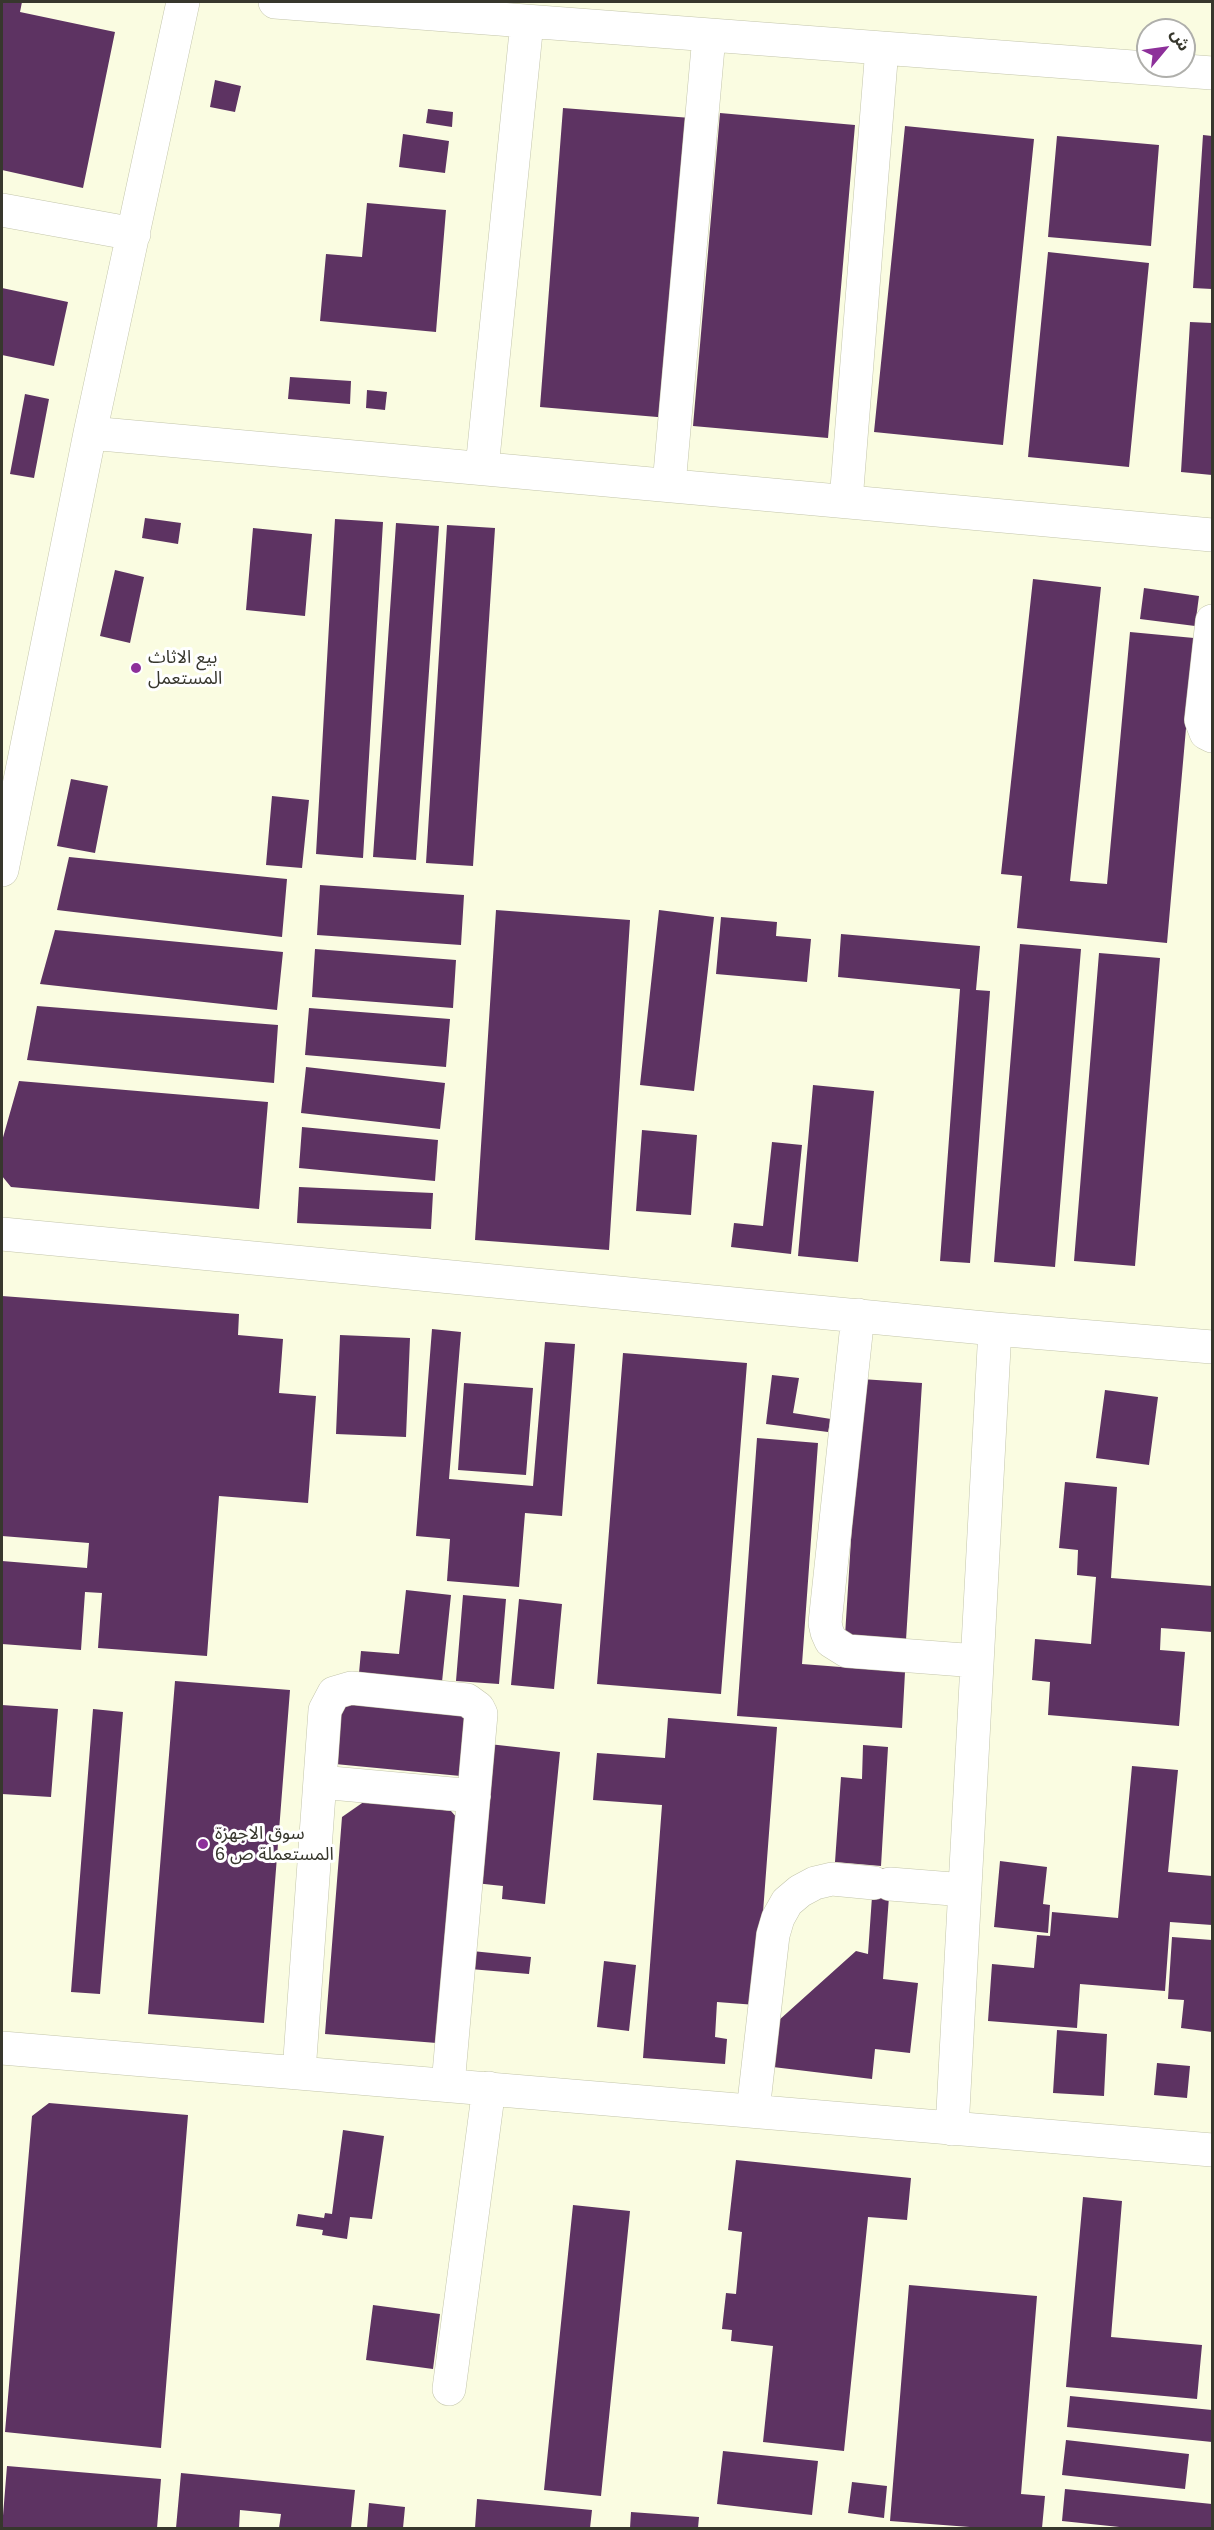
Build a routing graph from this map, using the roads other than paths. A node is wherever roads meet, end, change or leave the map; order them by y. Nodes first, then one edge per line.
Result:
1 (183, 2) edge
2 (275, 2) edge
3 (527, 22) junction
4 (709, 36) junction
5 (882, 48) junction
6 (1212, 73) edge
7 (2, 210) edge
8 (134, 234) junction
9 (90, 433) junction
10 (482, 468) junction
11 (669, 485) junction
12 (846, 501) junction
13 (1212, 535) edge
14 (1212, 621) edge
15 (1212, 736) edge
16 (2, 870) edge
17 (2, 1234) edge
18 (858, 1315) junction
19 (995, 1329) junction
20 (1212, 1347) edge
21 (977, 1661) junction
22 (320, 1782) junction
23 (474, 1796) junction
24 (965, 1890) junction
25 (2, 2048) edge
26 (299, 2072) junction
27 (448, 2085) junction
28 (489, 2088) junction
29 (753, 2111) junction
30 (952, 2129) junction
31 (1212, 2150) edge
32 (449, 2389) dead end

1 - 8 street
2 - 3 street
3 - 4 street
3 - 10 street
4 - 5 street
4 - 11 street
5 - 6 street
5 - 12 street
7 - 8 street
8 - 9 street
9 - 10 street
9 - 16 street
10 - 11 street
11 - 12 street
12 - 13 street
14 - 15 street
17 - 18 street
18 - 19 street
18 - 21 street
19 - 20 street
19 - 21 street
21 - 24 street
22 - 23 street
22 - 23 street
22 - 26 street
23 - 27 street
24 - 29 street
24 - 30 street
25 - 26 street
26 - 27 street
27 - 28 street
28 - 29 street
28 - 32 street
29 - 30 street
30 - 31 street

